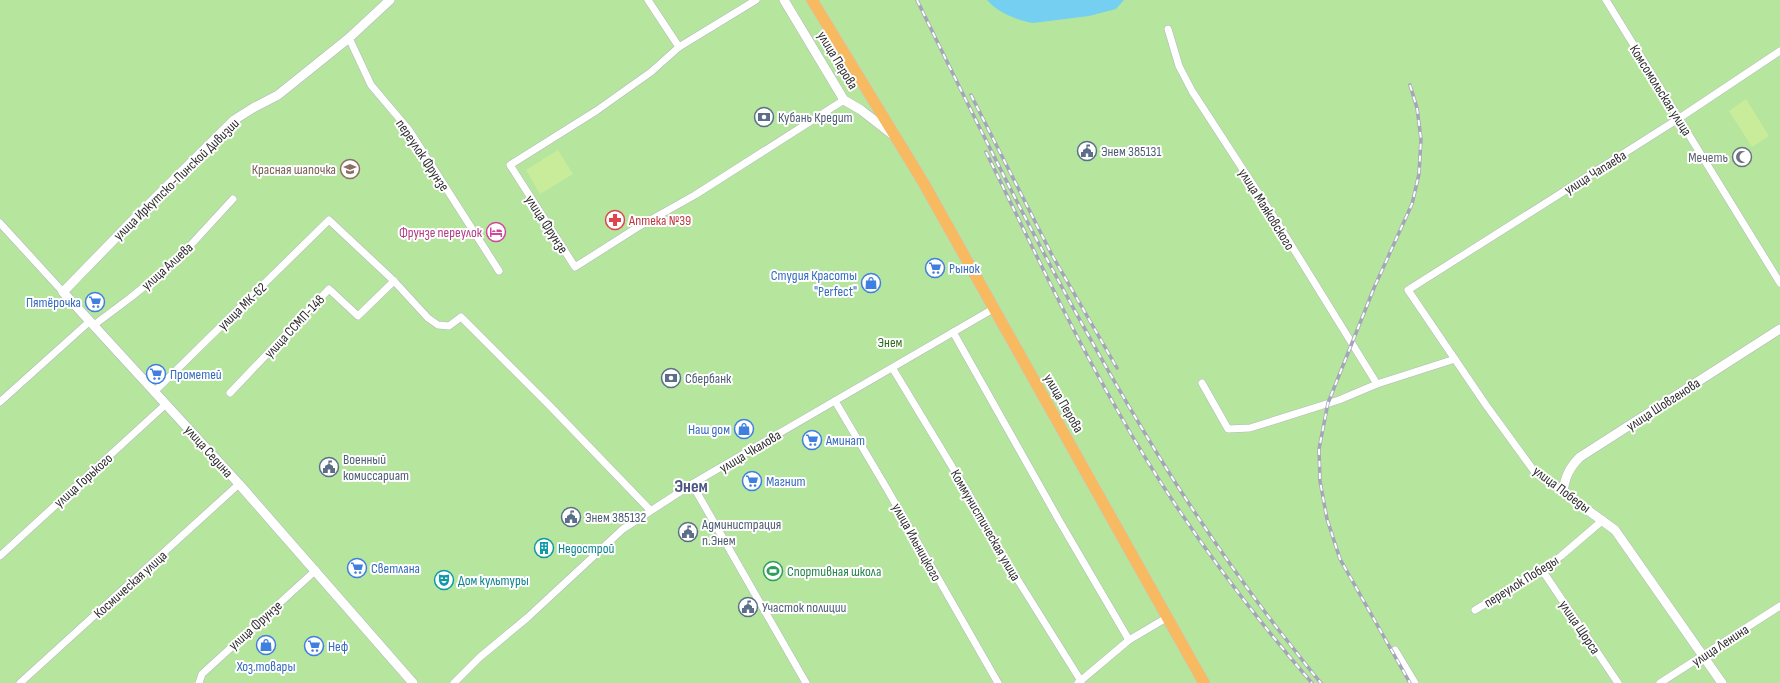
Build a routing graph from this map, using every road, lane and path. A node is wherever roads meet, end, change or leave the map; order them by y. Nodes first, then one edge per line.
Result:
1 (390, 0) edge
2 (648, 0) edge
3 (756, 0) edge
4 (784, 0) edge
5 (812, 0) edge
6 (1606, 0) edge
7 (1168, 29) dead end
8 (350, 38) junction
9 (678, 47) junction
10 (1780, 51) edge
11 (844, 100) junction
12 (1678, 119) junction
13 (897, 138) junction
14 (233, 199) dead end
15 (0, 223) edge
16 (3, 231) edge
17 (499, 271) dead end
18 (394, 281) junction
19 (1780, 282) edge
20 (1408, 290) joint
21 (63, 292) junction
22 (993, 309) junction
23 (92, 323) junction
24 (1780, 329) edge
25 (953, 332) junction
26 (1455, 359) junction
27 (893, 369) junction
28 (1202, 383) dead end
29 (1377, 384) junction
30 (154, 392) junction
31 (230, 393) dead end
32 (835, 401) junction
33 (0, 402) edge
34 (166, 404) junction
35 (239, 484) junction
36 (692, 484) junction
37 (1563, 492) junction
38 (650, 510) junction
39 (1603, 520) junction
40 (0, 556) edge
41 (316, 570) junction
42 (1542, 570) junction
43 (1780, 606) edge
44 (1475, 610) dead end
45 (1168, 617) junction
46 (1129, 640) junction
47 (1395, 650) dead end
48 (1704, 656) junction
49 (1079, 682) edge
50 (20, 683) edge
51 (198, 683) edge
52 (413, 683) edge
53 (454, 683) edge
54 (806, 683) edge
55 (998, 683) edge
56 (1204, 683) edge
57 (1416, 683) edge
58 (1618, 683) edge
59 (1660, 683) edge
60 (1722, 683) edge

1 - 8 street, улица Иркутско-Пинской Дивизии
2 - 9 street
3 - 9 street, улица Фрунзе
4 - 11 street, улица Перова
5 - 13 highway, улица Перова
6 - 12 street, Комсомольская улица
7 - 29 street, улица Маяковского
8 - 17 street, переулок Фрунзе
8 - 21 street, улица Иркутско-Пинской Дивизии
9 - 11 street, улица Фрунзе
10 - 12 street, улица Чапаева
11 - 13 street, улица Перова
12 - 19 street, Комсомольская улица
12 - 20 street, улица Чапаева
13 - 22 highway, улица Перова
14 - 23 street, улица Алиева
15 - 16 street, улица Седина
16 - 21 street, улица Седина
18 - 30 street, улица МК-62
18 - 31 street, улица ССМП-148
18 - 38 street
20 - 26 street, улица Победы
21 - 23 street, улица Седина
22 - 25 street, улица Чкалова
22 - 45 highway, улица Перова
23 - 30 street, улица Седина
23 - 33 street, улица Алиева
24 - 37 street, улица Шовгенова
25 - 27 street, улица Чкалова
25 - 46 street
26 - 29 street
26 - 37 street, улица Победы
27 - 32 street, улица Чкалова
27 - 49 street, Коммунистическая улица
28 - 29 street
30 - 34 street, улица Седина
32 - 36 street, улица Чкалова
32 - 55 street, улица Ильницкого
34 - 35 street, улица Седина
34 - 40 street, улица Горького
35 - 41 street, улица Седина
35 - 50 street, Космическая улица
36 - 38 street, улица Чкалова
36 - 54 street
37 - 39 street, улица Победы
38 - 53 street, улица Чкалова
39 - 42 street, переулок Победы
39 - 48 street, улица Победы
41 - 51 street, улица Фрунзе
41 - 52 street, улица Седина
42 - 44 street, переулок Победы
42 - 58 street, улица Щорса
43 - 48 street, улица Ленина
45 - 46 street
45 - 56 highway, улица Перова
46 - 49 street
47 - 57 street
48 - 59 street, улица Ленина
48 - 60 street, улица Победы

